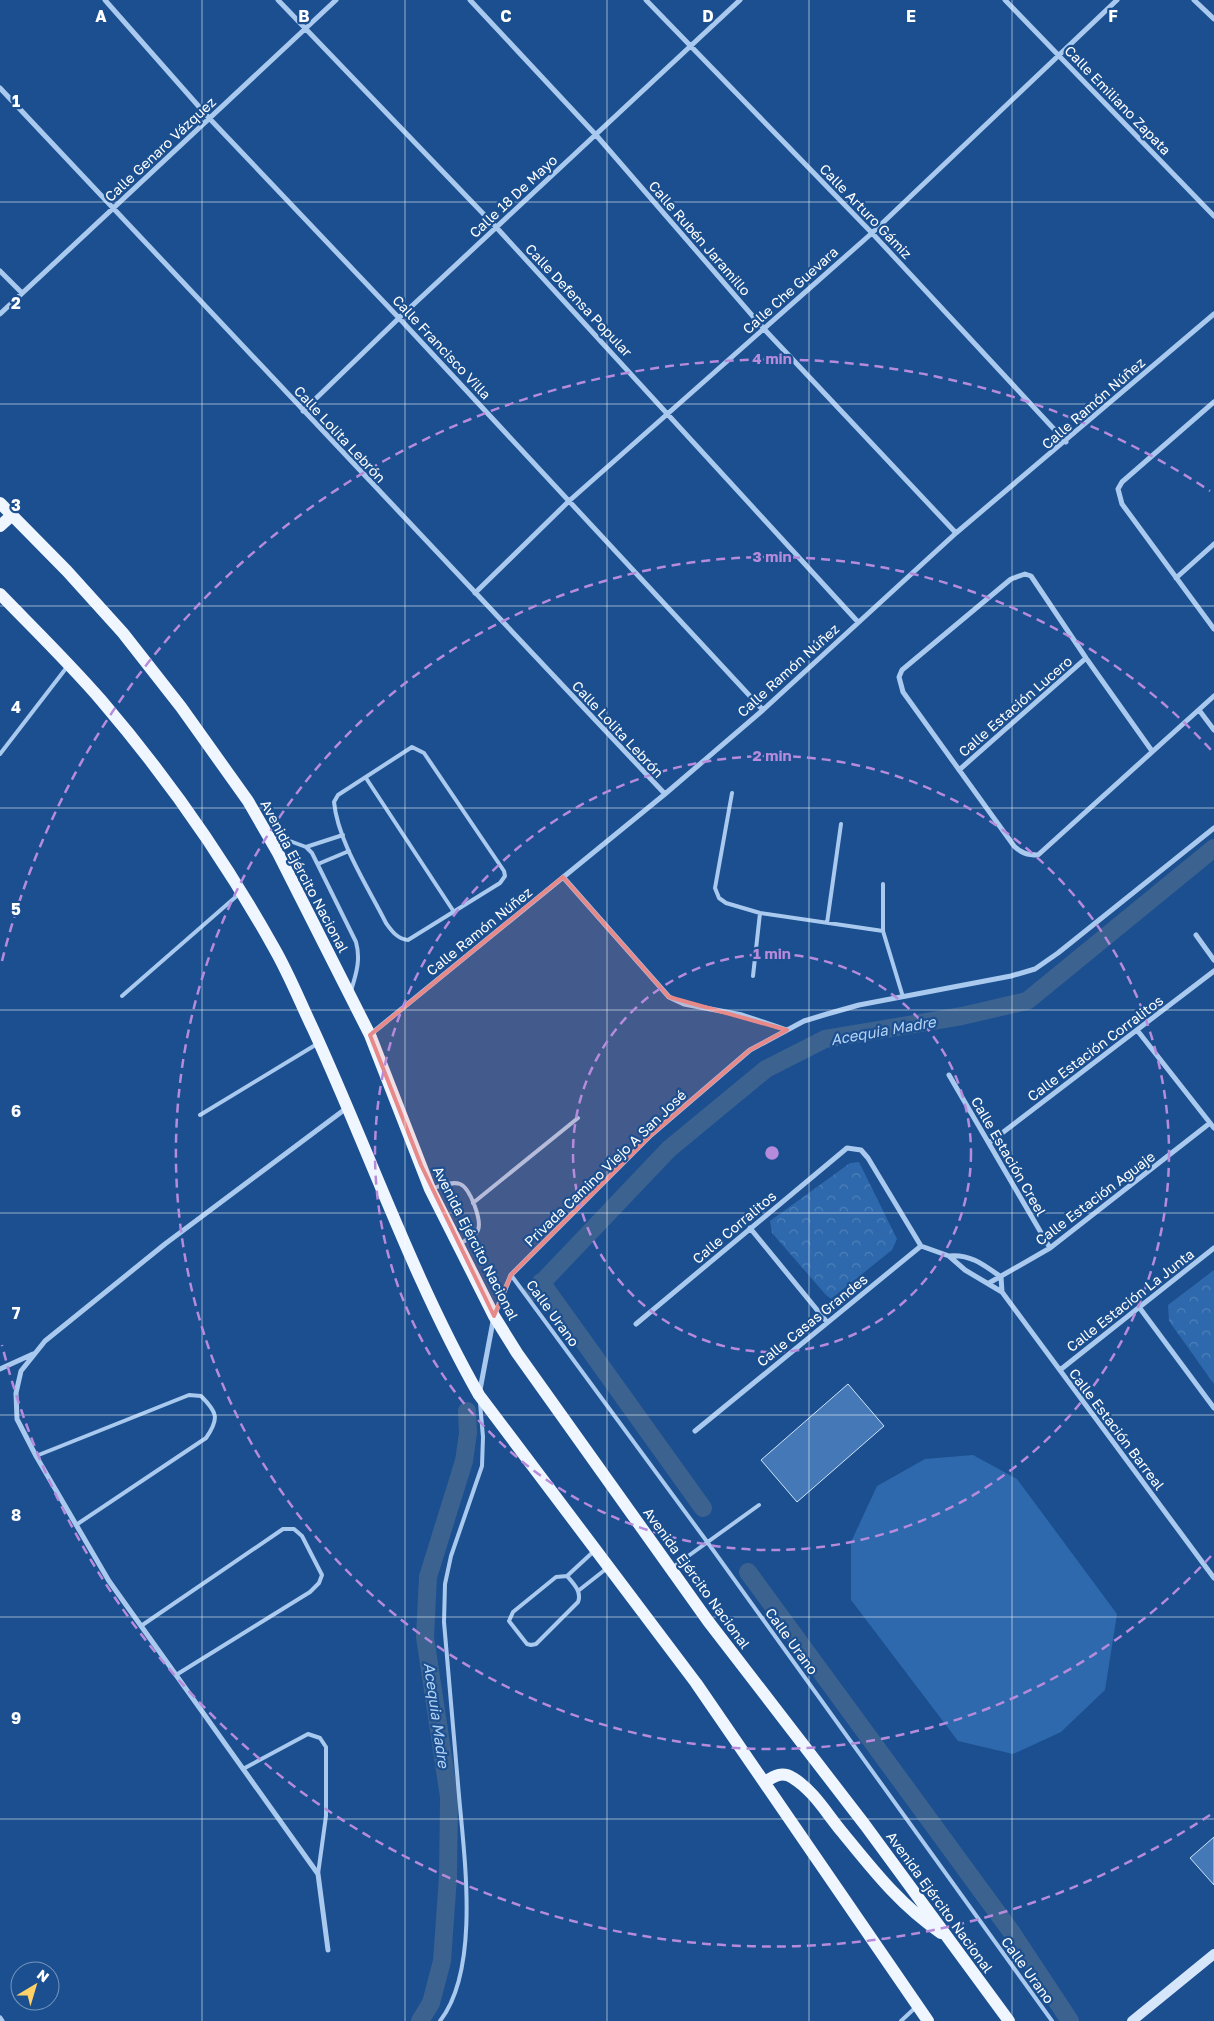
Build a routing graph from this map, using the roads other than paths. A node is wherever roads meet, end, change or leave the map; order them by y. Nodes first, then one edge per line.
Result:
1 (106, 0) edge
2 (278, 0) edge
3 (336, 0) edge
4 (470, 0) edge
5 (646, 0) edge
6 (740, 0) edge
7 (1005, 0) edge
8 (1118, 0) edge
9 (1194, 0) edge
10 (1214, 19) edge
11 (306, 28) junction
12 (690, 45) junction
13 (1060, 56) junction
14 (0, 88) edge
15 (210, 118) junction
16 (596, 135) junction
17 (114, 208) junction
18 (1214, 216) edge
19 (496, 227) junction
20 (872, 233) junction
21 (0, 271) edge
22 (22, 293) junction
23 (0, 314) edge
24 (1214, 314) edge
25 (400, 318) junction
26 (764, 329) junction
27 (1214, 402) edge
28 (303, 411) junction
29 (669, 413) junction
30 (1066, 442) junction
31 (570, 501) junction
32 (0, 503) edge
33 (11, 516) junction
34 (0, 526) edge
35 (956, 533) junction
36 (1214, 544) edge
37 (1176, 578) junction
38 (474, 593) junction
39 (0, 594) edge
40 (858, 622) junction
41 (1214, 629) edge
42 (1086, 658) junction
43 (68, 665) junction
44 (1214, 696) edge
45 (763, 710) junction
46 (1199, 710) junction
47 (1214, 730) edge
48 (1152, 751) junction
49 (0, 754) edge
50 (959, 770) junction
51 (366, 778) junction
52 (665, 794) junction
53 (732, 794) dead end
54 (841, 824) dead end
55 (1214, 828) edge
56 (267, 833) junction
57 (342, 835) junction
58 (306, 847) junction
59 (349, 851) junction
60 (318, 864) junction
61 (563, 877) junction
62 (883, 884) dead end
63 (241, 893) junction
64 (454, 912) junction
65 (760, 913) junction
66 (827, 923) junction
67 (883, 931) junction
68 (1196, 936) dead end
69 (1214, 960) edge
70 (1214, 971) edge
71 (753, 976) dead end
72 (122, 996) dead end
73 (350, 996) junction
74 (902, 997) junction
75 (786, 1030) junction
76 (1137, 1030) junction
77 (370, 1035) junction
78 (319, 1043) junction
79 (949, 1074) dead end
80 (348, 1107) junction
81 (200, 1116) dead end
82 (578, 1118) dead end
83 (1212, 1126) edge
84 (989, 1143) junction
85 (430, 1189) junction
86 (473, 1203) junction
87 (750, 1228) junction
88 (458, 1245) junction
89 (921, 1246) junction
90 (1050, 1248) junction
91 (1214, 1248) edge
92 (949, 1256) junction
93 (511, 1276) junction
94 (1001, 1277) junction
95 (989, 1283) junction
96 (1002, 1292) junction
97 (1139, 1307) junction
98 (494, 1316) junction
99 (827, 1322) junction
100 (636, 1324) dead end
101 (36, 1353) junction
102 (0, 1369) edge
103 (1060, 1370) junction
104 (479, 1395) junction
105 (1214, 1408) edge
106 (695, 1431) dead end
107 (36, 1456) junction
108 (759, 1506) dead end
109 (76, 1525) junction
110 (708, 1542) junction
111 (596, 1550) junction
112 (609, 1567) junction
113 (671, 1568) junction
114 (568, 1576) junction
115 (1214, 1578) edge
116 (578, 1591) junction
117 (141, 1626) junction
118 (176, 1675) junction
119 (243, 1769) junction
120 (765, 1782) junction
121 (318, 1874) junction
122 (950, 1938) junction
123 (328, 1950) dead end
124 (1214, 1954) edge
125 (917, 2006) junction
126 (0, 2018) edge
127 (2, 2021) edge
128 (440, 2021) edge
129 (901, 2021) edge
130 (928, 2021) edge
131 (1009, 2021) edge
132 (1052, 2021) edge
133 (1132, 2021) edge

1 - 15 street, Calle Francisco Villa
2 - 11 street, Calle Defensa Popular
3 - 11 street, Calle Genaro Vázquez
4 - 16 street, Calle Rubén Jaramillo
5 - 12 street, Calle Arturo Gámiz
6 - 12 street, Calle 18 De Mayo
7 - 13 street, Calle Emiliano Zapata
8 - 13 street, Calle Che Guevara
9 - 10 street
11 - 15 street, Calle Genaro Vázquez
11 - 19 street, Calle Defensa Popular
12 - 16 street, Calle 18 De Mayo
12 - 20 street, Calle Arturo Gámiz
13 - 18 street, Calle Emiliano Zapata
13 - 20 street, Calle Che Guevara
14 - 17 street, Calle Lolita Lebrón
15 - 17 street, Calle Genaro Vázquez
15 - 25 street, Calle Francisco Villa
16 - 19 street, Calle 18 De Mayo
16 - 26 street, Calle Rubén Jaramillo
17 - 22 street, Calle Genaro Vázquez
17 - 28 street, Calle Lolita Lebrón
19 - 25 street, Calle 18 De Mayo
19 - 29 street, Calle Defensa Popular
20 - 26 street, Calle Che Guevara
20 - 30 street, Calle Arturo Gámiz
21 - 22 street
22 - 23 street, Calle Genaro Vázquez
24 - 30 street, Calle Ramón Núñez
25 - 28 street, Calle 18 De Mayo
25 - 31 street, Calle Francisco Villa
26 - 29 street, Calle Che Guevara
26 - 35 street, Calle Rubén Jaramillo
27 - 37 street
28 - 38 street, Calle Lolita Lebrón
29 - 31 street, Calle Che Guevara
29 - 40 street, Calle Defensa Popular
30 - 35 street, Calle Ramón Núñez
31 - 38 street, Calle Che Guevara
31 - 45 street, Calle Francisco Villa
32 - 33 main road, Avenida Ejército Nacional
33 - 34 main road
33 - 56 main road, Avenida Ejército Nacional
35 - 40 street, Calle Ramón Núñez
36 - 37 street
37 - 41 street
38 - 52 street, Calle Lolita Lebrón
39 - 43 main road
40 - 45 street, Calle Ramón Núñez
42 - 48 street, Calle Estación Lucero
42 - 50 street, Calle Estación Lucero
42 - 50 street, Calle Estación Lucero
43 - 49 lane
43 - 63 main road
44 - 46 street, Calle Estación Lucero
45 - 52 street, Calle Ramón Núñez
46 - 47 street
46 - 48 street, Calle Estación Lucero
48 - 50 street, Calle Estación Lucero
51 - 57 lane
51 - 64 lane
51 - 64 lane
52 - 61 street, Calle Ramón Núñez
53 - 65 lane
54 - 66 lane
55 - 74 street, Privada Camino Viejo A San José
56 - 58 lane
56 - 73 main road, Avenida Ejército Nacional
57 - 58 lane
57 - 59 lane
58 - 60 lane
59 - 60 lane
59 - 64 lane
60 - 73 lane
61 - 75 street
61 - 77 street, Calle Ramón Núñez
62 - 67 lane
63 - 72 lane
63 - 78 main road
65 - 66 lane
65 - 71 lane
66 - 67 lane
67 - 74 lane
68 - 69 street
70 - 76 street, Calle Estación Corralitos
73 - 77 main road, Avenida Ejército Nacional
74 - 75 street, Privada Camino Viejo A San José
75 - 93 street, Privada Camino Viejo A San José
76 - 83 street
76 - 84 street, Calle Estación Corralitos
77 - 85 main road, Avenida Ejército Nacional
78 - 80 main road
78 - 81 lane
79 - 84 street, Calle Estación Creel
80 - 101 street
80 - 104 main road
82 - 86 lane
83 - 90 street, Calle Estación Aguaje
84 - 90 street, Calle Estación Creel
85 - 86 lane
85 - 88 main road, Avenida Ejército Nacional
86 - 88 lane
87 - 89 street, Calle Corralitos
87 - 99 street
87 - 100 street, Calle Corralitos
88 - 98 main road, Avenida Ejército Nacional
89 - 92 street
89 - 99 street, Calle Casas Grandes
90 - 94 street, Calle Estación Aguaje
91 - 97 street, Calle Estación La Junta
92 - 94 street
92 - 95 street
93 - 98 street, Privada Camino Viejo A San José
93 - 110 lane, Calle Urano
94 - 95 street, Calle Estación Aguaje
94 - 96 street
95 - 96 street, Calle Estación Barreal
96 - 103 street, Calle Estación Barreal
97 - 103 street, Calle Estación La Junta
97 - 105 street
98 - 104 street, Privada Camino Viejo A San José
98 - 113 main road, Avenida Ejército Nacional
99 - 106 street, Calle Casas Grandes
101 - 102 street
101 - 107 street
103 - 115 street, Calle Estación Barreal
104 - 111 main road
104 - 128 lane
107 - 109 street
107 - 109 lane
108 - 110 lane
109 - 117 street
110 - 113 lane
110 - 132 lane, Calle Urano
111 - 112 main road
111 - 114 lane
112 - 116 lane
112 - 120 main road
113 - 122 main road, Avenida Ejército Nacional
114 - 116 lane
114 - 116 lane
117 - 118 street
117 - 118 lane
118 - 119 street
119 - 121 street
119 - 121 lane
120 - 122 main road
120 - 125 main road
121 - 123 street
122 - 131 main road, Avenida Ejército Nacional
124 - 133 street
125 - 129 lane
125 - 130 main road
126 - 127 street

